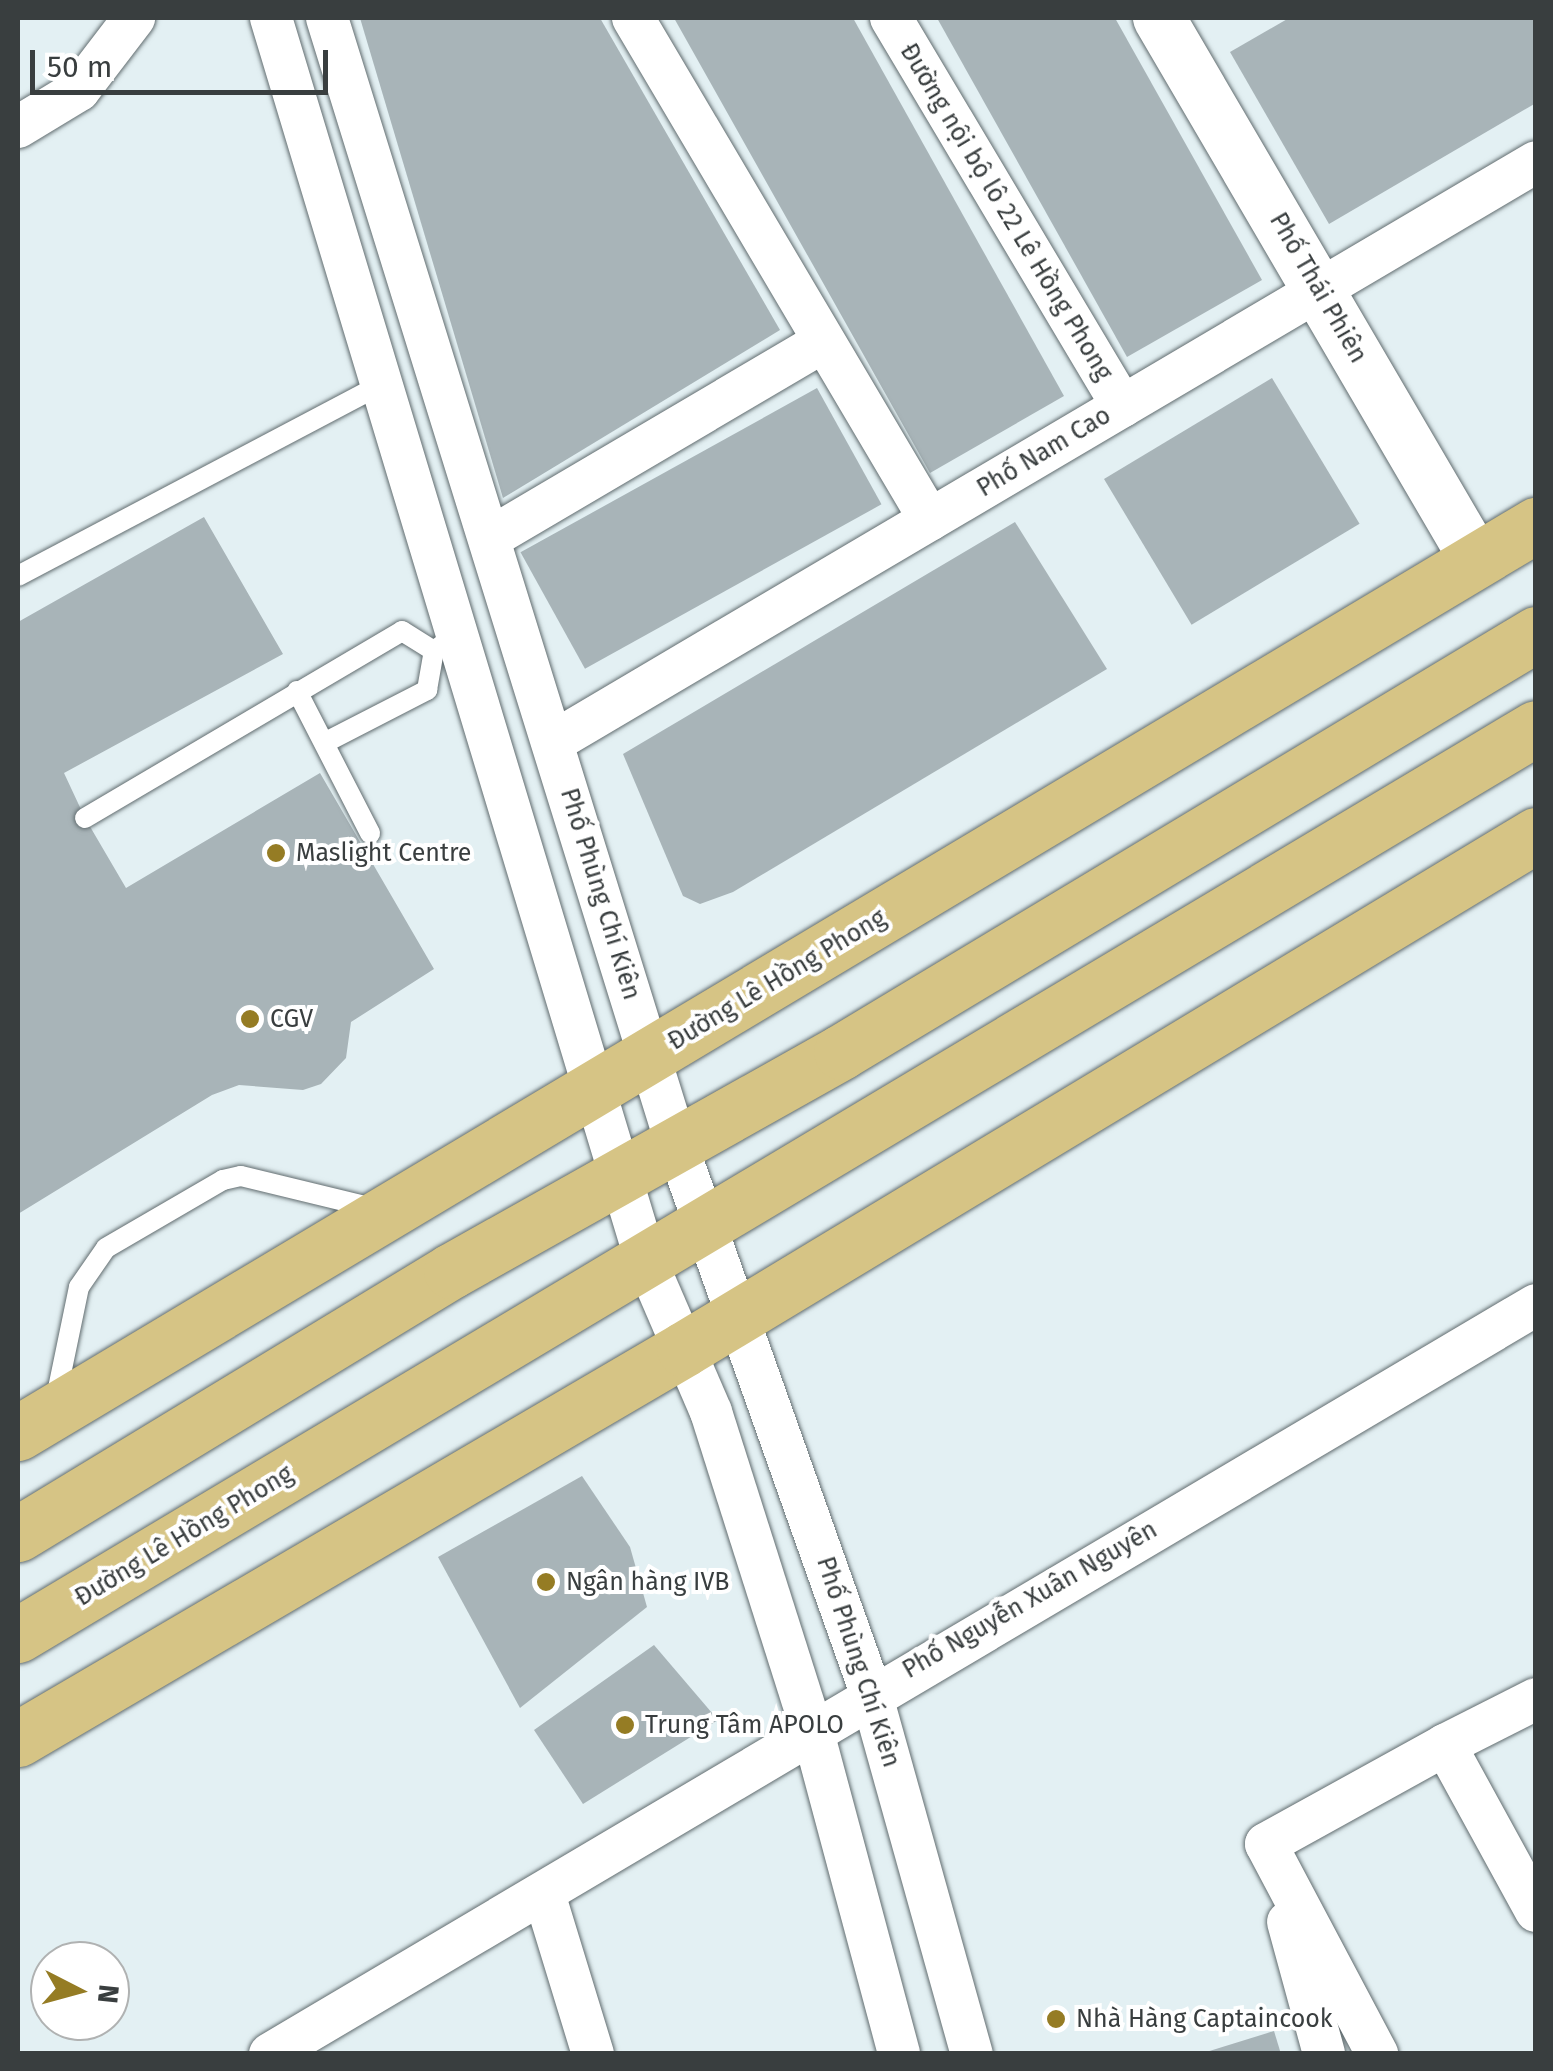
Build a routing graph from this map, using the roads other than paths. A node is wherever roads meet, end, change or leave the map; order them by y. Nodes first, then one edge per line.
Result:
1 (134, 18) edge
2 (271, 18) edge
3 (327, 18) edge
4 (633, 18) edge
5 (891, 18) edge
6 (1166, 20) edge
7 (18, 127) edge
8 (1536, 162) edge
9 (1319, 290) junction
10 (823, 342) junction
11 (382, 384) junction
12 (1122, 406) junction
13 (930, 520) junction
14 (1536, 524) edge
15 (496, 558) junction
16 (1476, 560) junction
17 (18, 576) edge
18 (447, 631) junction
19 (1536, 634) edge
20 (297, 691) junction
21 (1536, 728) edge
22 (326, 742) junction
23 (553, 742) junction
24 (86, 818) dead end
25 (370, 833) dead end
26 (1536, 835) edge
27 (652, 1056) junction
28 (593, 1090) junction
29 (677, 1146) junction
30 (622, 1178) junction
31 (389, 1212) junction
32 (704, 1225) junction
33 (646, 1261) junction
34 (1536, 1304) edge
35 (737, 1314) junction
36 (684, 1350) junction
37 (36, 1422) edge
38 (18, 1534) edge
39 (18, 1635) edge
40 (871, 1693) junction
41 (1536, 1699) edge
42 (814, 1736) junction
43 (18, 1739) edge
44 (1445, 1745) junction
45 (1266, 1844) junction
46 (544, 1896) junction
47 (1536, 1911) edge
48 (270, 2054) edge
49 (593, 2054) edge
50 (899, 2054) edge
51 (972, 2054) edge
52 (1324, 2054) edge
53 (1377, 2054) edge

1 - 7 street
2 - 11 street
3 - 15 street, Phố Phùng Chí Kiên
4 - 10 street
5 - 12 street, Đường nội bộ lô 22 Lê Hồng Phong
6 - 9 street, Phố Thái Phiên
8 - 9 street, Phố Nam Cao
9 - 12 street, Phố Nam Cao
9 - 16 street, Phố Thái Phiên
10 - 13 street
10 - 15 street
11 - 17 lane
11 - 18 street
12 - 13 street, Phố Nam Cao
13 - 23 street, Phố Nam Cao
14 - 16 main road, Đường Lê Hồng Phong
15 - 18 street
15 - 23 street, Phố Phùng Chí Kiên
16 - 27 main road, Đường Lê Hồng Phong
18 - 20 lane
18 - 22 lane
18 - 28 street
19 - 29 main road
20 - 22 lane
20 - 24 lane
21 - 32 main road, Đường Lê Hồng Phong
22 - 25 lane
23 - 27 street, Phố Phùng Chí Kiên
26 - 35 main road
27 - 28 main road, Đường Lê Hồng Phong
27 - 29 street, Phố Phùng Chí Kiên
28 - 30 street
28 - 31 main road, Đường Lê Hồng Phong
29 - 30 main road
29 - 32 street, Phố Phùng Chí Kiên
30 - 33 street
30 - 38 main road
31 - 37 main road, Đường Lê Hồng Phong
31 - 37 lane
32 - 33 main road, Đường Lê Hồng Phong
32 - 35 street, Phố Phùng Chí Kiên
33 - 36 street
33 - 39 main road, Đường Lê Hồng Phong
34 - 40 street, Phố Nguyễn Xuân Nguyên
35 - 36 main road
35 - 40 street, Phố Phùng Chí Kiên
36 - 42 street
36 - 43 main road
40 - 42 street, Phố Nguyễn Xuân Nguyên
40 - 51 street, Phố Phùng Chí Kiên
41 - 44 street
42 - 46 street, Phố Nguyễn Xuân Nguyên
42 - 50 street
44 - 45 street
44 - 47 street
45 - 52 street
45 - 53 street
46 - 48 street, Phố Nguyễn Xuân Nguyên
46 - 49 street

